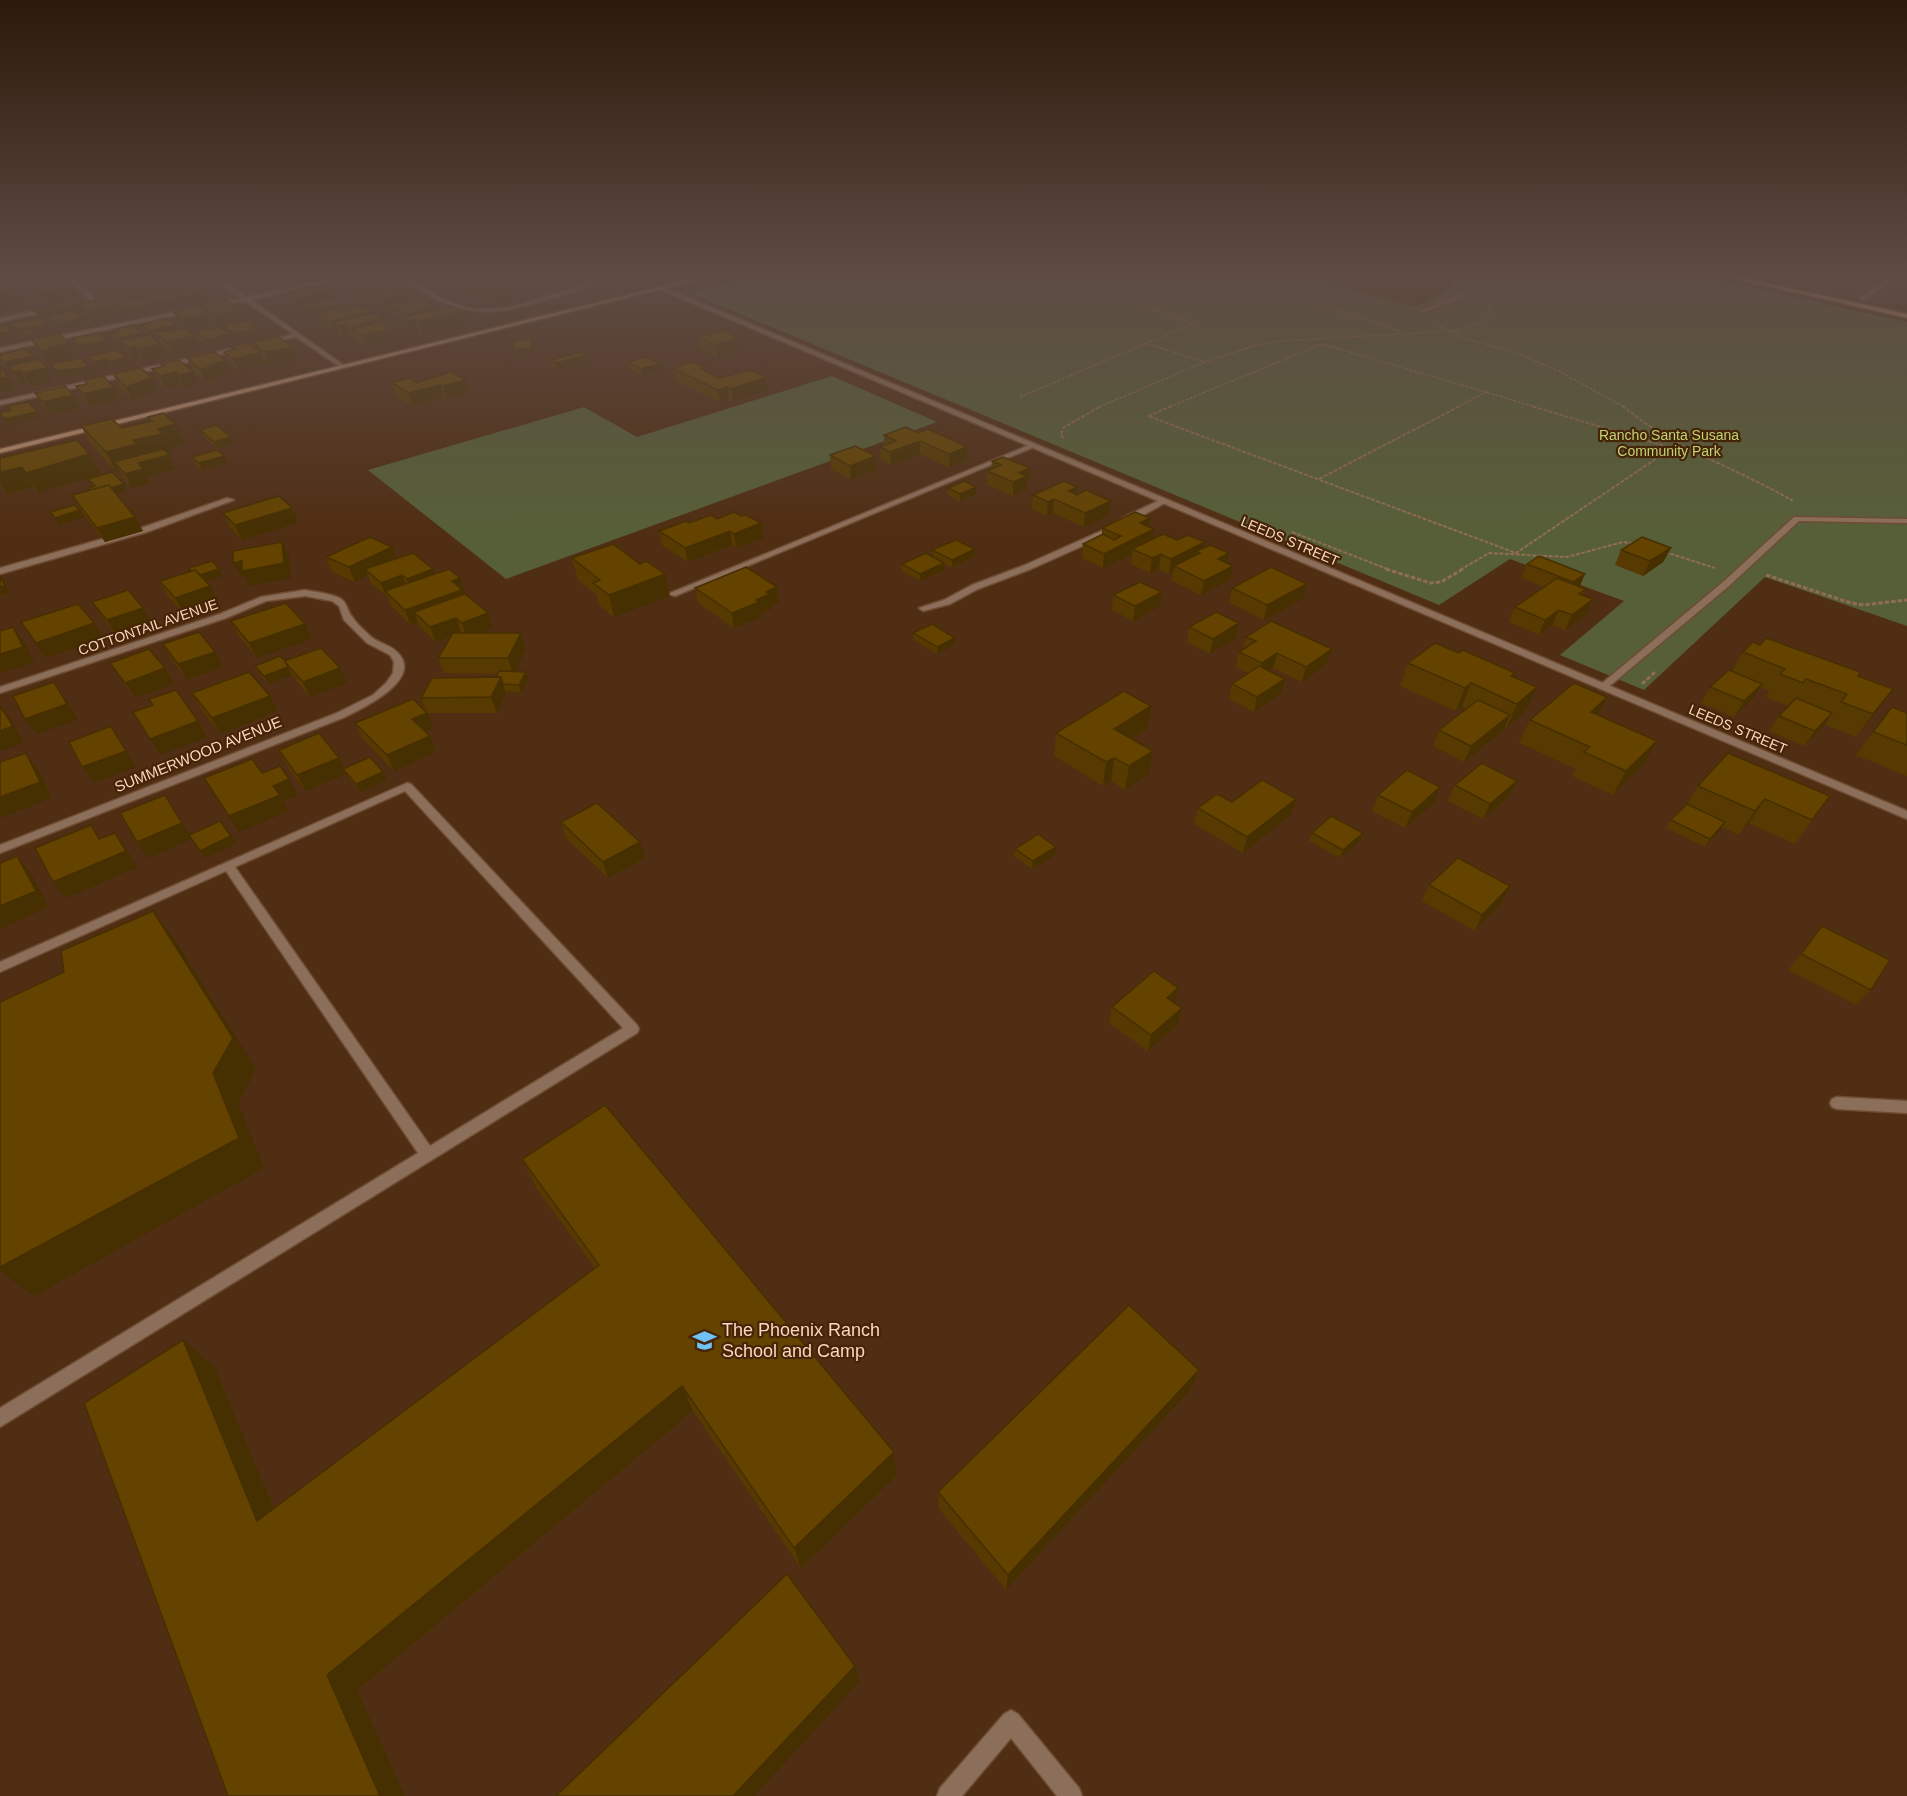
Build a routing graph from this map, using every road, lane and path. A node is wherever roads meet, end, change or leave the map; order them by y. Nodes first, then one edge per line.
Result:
1 (180, 362) edge
2 (336, 362) edge
3 (359, 362) edge
4 (834, 362) edge
5 (1105, 362) edge
6 (1205, 362) edge
7 (1279, 362) edge
8 (1382, 362) edge
9 (1536, 362) edge
10 (342, 366) junction
11 (1487, 392) junction
12 (1020, 397) dead end
13 (0, 403) edge
14 (1067, 440) dead end
15 (1032, 446) junction
16 (0, 451) edge
17 (1318, 480) junction
18 (230, 500) dead end
19 (1163, 502) junction
20 (1814, 519) junction
21 (1907, 521) edge
22 (1286, 530) dead end
23 (1641, 545) edge
24 (1662, 551) edge
25 (1516, 553) junction
26 (0, 571) edge
27 (1735, 574) junction
28 (1758, 574) dead end
29 (672, 594) dead end
30 (1907, 600) edge
31 (923, 608) dead end
32 (1662, 665) dead end
33 (398, 673) joint
34 (1603, 687) junction
35 (0, 690) edge
36 (1630, 698) junction
37 (1907, 815) edge
38 (0, 849) edge
39 (228, 865) junction
40 (0, 967) edge
41 (1837, 1103) dead end
42 (1907, 1107) edge
43 (428, 1155) junction
44 (0, 1419) edge
45 (948, 1796) edge
46 (1071, 1796) edge

1 - 13 street
2 - 10 street
3 - 10 main road
4 - 15 street, LEEDS STREET
5 - 12 path
6 - 14 path
7 - 17 path
8 - 11 path
9 - 20 path
10 - 16 main road
11 - 17 path
11 - 25 path
15 - 19 street, LEEDS STREET
15 - 29 street
17 - 25 path
18 - 26 street
19 - 31 street
19 - 34 street, LEEDS STREET
20 - 21 street
20 - 27 street
22 - 25 path
23 - 25 path
24 - 27 path
27 - 34 street
28 - 30 path
32 - 36 path
33 - 35 street, COTTONTAIL AVENUE
33 - 38 street, SUMMERWOOD AVENUE
34 - 36 street, LEEDS STREET
36 - 37 street, LEEDS STREET
39 - 40 street
39 - 43 street
39 - 43 street
41 - 42 street
43 - 44 street
45 - 46 street

